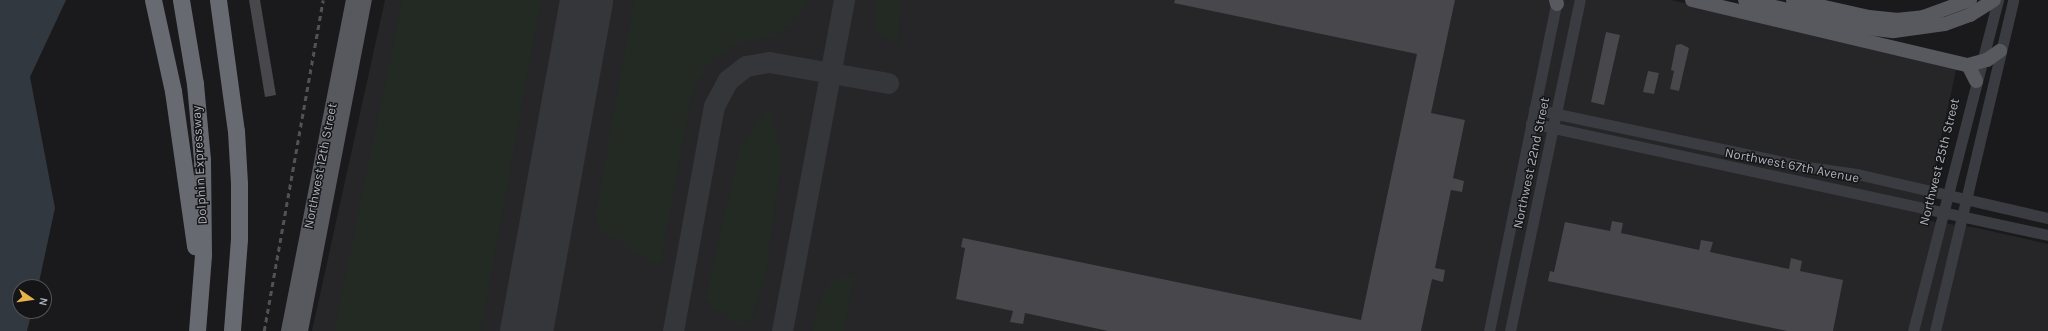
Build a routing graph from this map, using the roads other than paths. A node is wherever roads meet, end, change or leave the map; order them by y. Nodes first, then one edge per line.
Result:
1 (152, 0) edge
2 (181, 0) edge
3 (353, 0) edge
4 (366, 0) edge
5 (1580, 0) edge
6 (1692, 0) edge
7 (1745, 0) edge
8 (1793, 0) edge
9 (1970, 0) edge
10 (1994, 0) edge
11 (1998, 0) edge
12 (2013, 0) edge
13 (219, 1) edge
14 (1557, 1) edge
15 (2000, 51) junction
16 (1974, 64) junction
17 (1976, 81) joint
18 (1534, 109) junction
19 (1557, 114) junction
20 (1530, 123) junction
21 (1554, 129) junction
22 (1947, 194) junction
23 (1966, 199) junction
24 (1942, 211) junction
25 (1962, 217) junction
26 (2048, 218) edge
27 (2048, 235) edge
28 (201, 298) junction
29 (197, 331) edge
30 (232, 331) edge
31 (288, 331) edge
32 (301, 331) edge
33 (1488, 331) edge
34 (1510, 331) edge
35 (1913, 331) edge
36 (1935, 331) edge

1 - 28 highway
2 - 28 highway, Dolphin Expressway
3 - 31 main road, Northwest 12th Street
4 - 32 main road, Northwest 12th Street
5 - 19 street, Northwest 22nd Street
6 - 16 main road
7 - 10 main road
8 - 9 main road
11 - 16 street
12 - 15 street
13 - 30 highway
14 - 18 street, Northwest 22nd Street
15 - 16 main road
15 - 23 street
16 - 17 main road
17 - 22 street, Northwest 25th Street
18 - 19 street, Northwest 67th Avenue
18 - 20 street, Northwest 22nd Street
19 - 21 street, Northwest 22nd Street
19 - 22 street, Northwest 67th Avenue
20 - 21 street, Northwest 67th Avenue
20 - 33 street, Northwest 22nd Street
21 - 24 street, Northwest 67th Avenue
21 - 34 street, Northwest 22nd Street
22 - 23 street, Northwest 67th Avenue
22 - 24 street, Northwest 25th Street
23 - 25 street
23 - 26 street, Northwest 67th Avenue
24 - 25 street, Northwest 67th Avenue
24 - 35 street, Northwest 25th Street
25 - 27 street, Northwest 67th Avenue
25 - 36 street
28 - 29 highway, Dolphin Expressway

